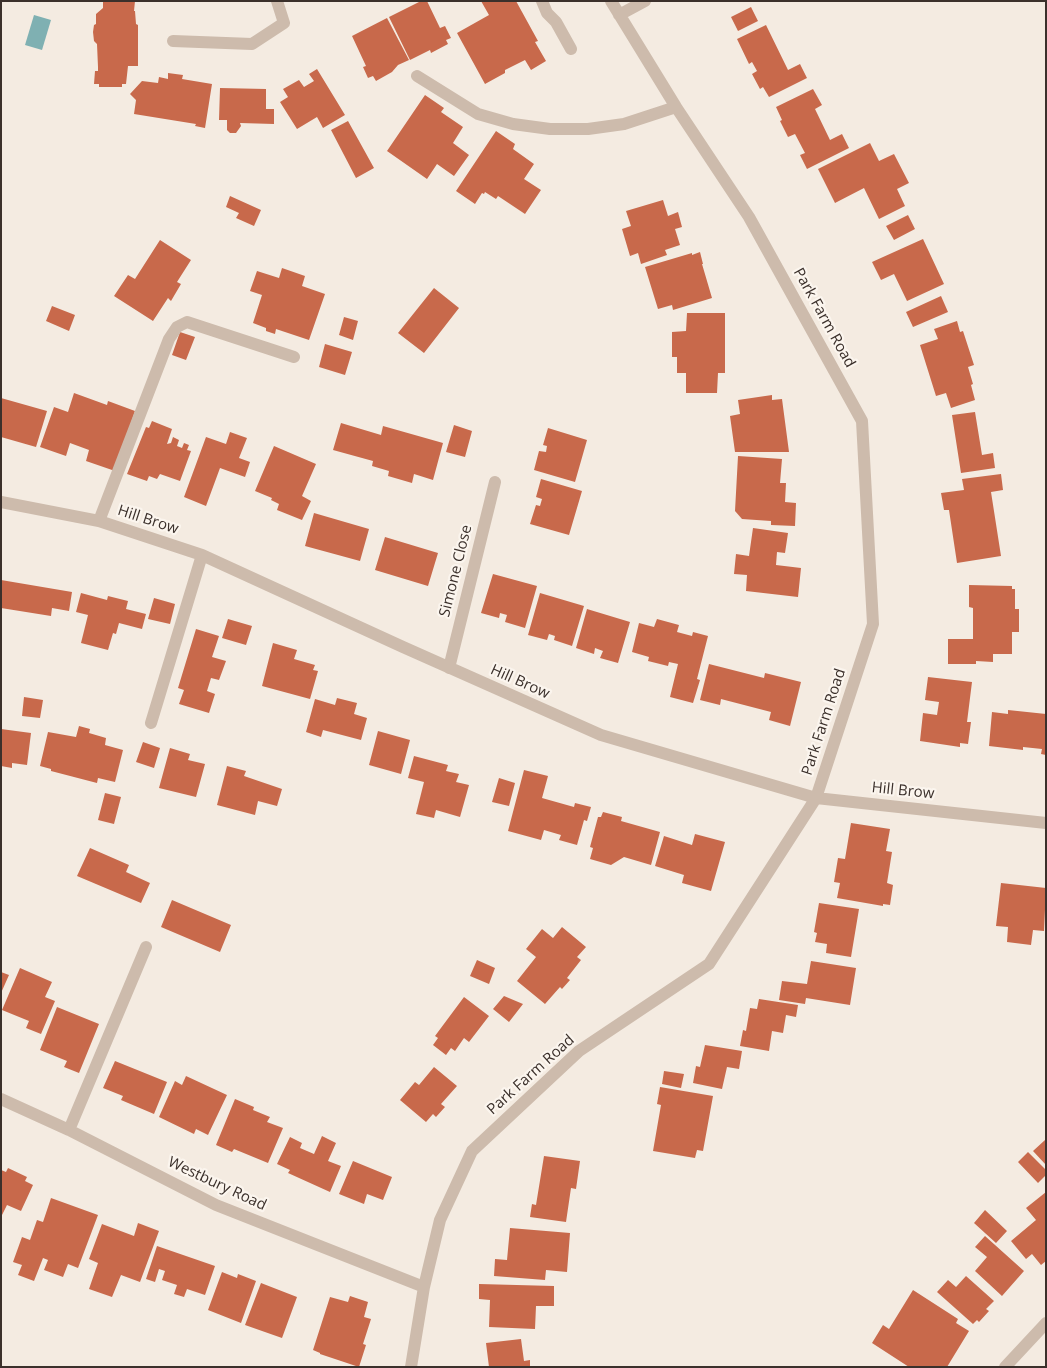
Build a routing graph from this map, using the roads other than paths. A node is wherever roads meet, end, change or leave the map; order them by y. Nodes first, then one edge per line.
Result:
1 (277, 1) edge
2 (542, 1) edge
3 (610, 1) edge
4 (645, 1) edge
5 (619, 16) junction
6 (173, 41) dead end
7 (572, 49) dead end
8 (417, 76) dead end
9 (676, 108) junction
10 (294, 357) dead end
11 (495, 482) dead end
12 (1, 502) edge
13 (99, 521) junction
14 (202, 556) junction
15 (449, 668) junction
16 (151, 722) dead end
17 (816, 798) junction
18 (1046, 823) edge
19 (146, 948) dead end
20 (1, 1099) edge
21 (69, 1130) junction
22 (424, 1287) junction
23 (1046, 1324) edge
24 (412, 1367) edge
25 (1005, 1367) edge

1 - 6 street
2 - 7 street
3 - 5 street, Park Farm Road
4 - 5 street
5 - 9 street, Park Farm Road
8 - 9 street
9 - 17 street, Park Farm Road
10 - 13 street
11 - 15 street, Simone Close
12 - 13 street, Hill Brow
13 - 14 street, Hill Brow
14 - 15 street, Hill Brow
14 - 16 street
15 - 17 street, Hill Brow
17 - 18 street, Hill Brow
17 - 22 street, Park Farm Road
19 - 21 street
20 - 21 street, Westbury Road
21 - 22 street, Westbury Road
22 - 24 street, Park Farm Road
23 - 25 street

